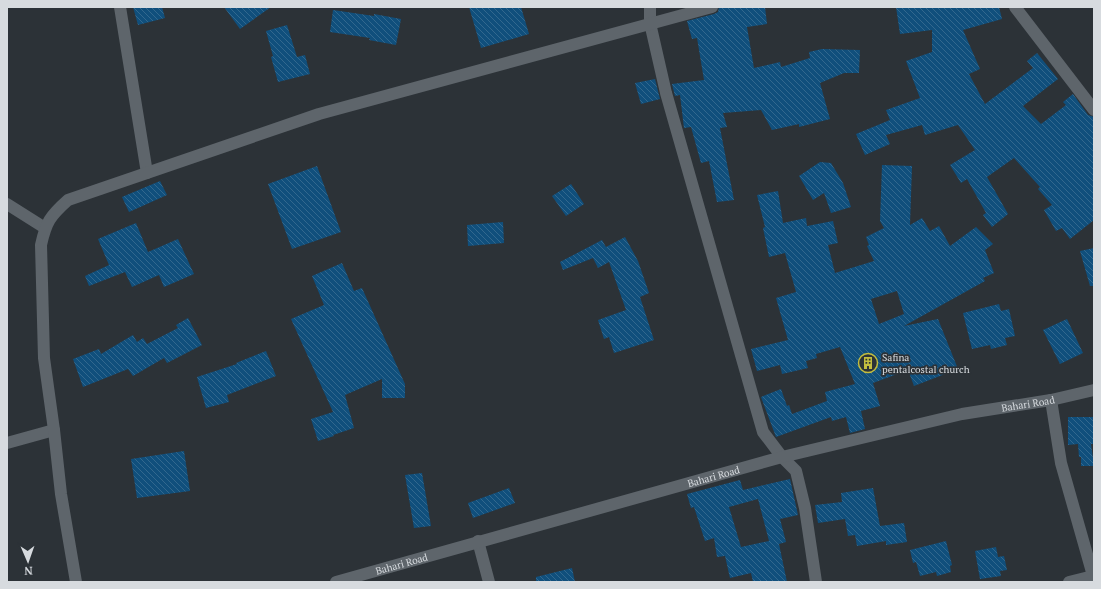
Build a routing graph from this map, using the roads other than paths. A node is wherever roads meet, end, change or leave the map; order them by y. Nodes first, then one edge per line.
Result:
1 (120, 7) edge
2 (650, 7) edge
3 (712, 7) edge
4 (1015, 7) edge
5 (650, 23) junction
6 (1094, 110) edge
7 (147, 173) junction
8 (7, 204) edge
9 (45, 228) junction
10 (1094, 390) edge
11 (1051, 400) junction
12 (54, 430) junction
13 (7, 443) edge
14 (782, 457) junction
15 (478, 541) junction
16 (1094, 577) edge
17 (76, 582) edge
18 (336, 582) edge
19 (489, 582) edge
20 (816, 582) edge
21 (1069, 582) edge

1 - 7 street
2 - 5 street
3 - 5 street
4 - 6 street
5 - 7 street
5 - 14 street
7 - 9 street
8 - 9 street
9 - 12 street
10 - 11 street, Bahari Road
11 - 14 street, Bahari Road
11 - 16 street
12 - 13 street
12 - 17 street
14 - 15 street, Bahari Road
14 - 20 street
15 - 18 street, Bahari Road
15 - 19 street
16 - 21 street

